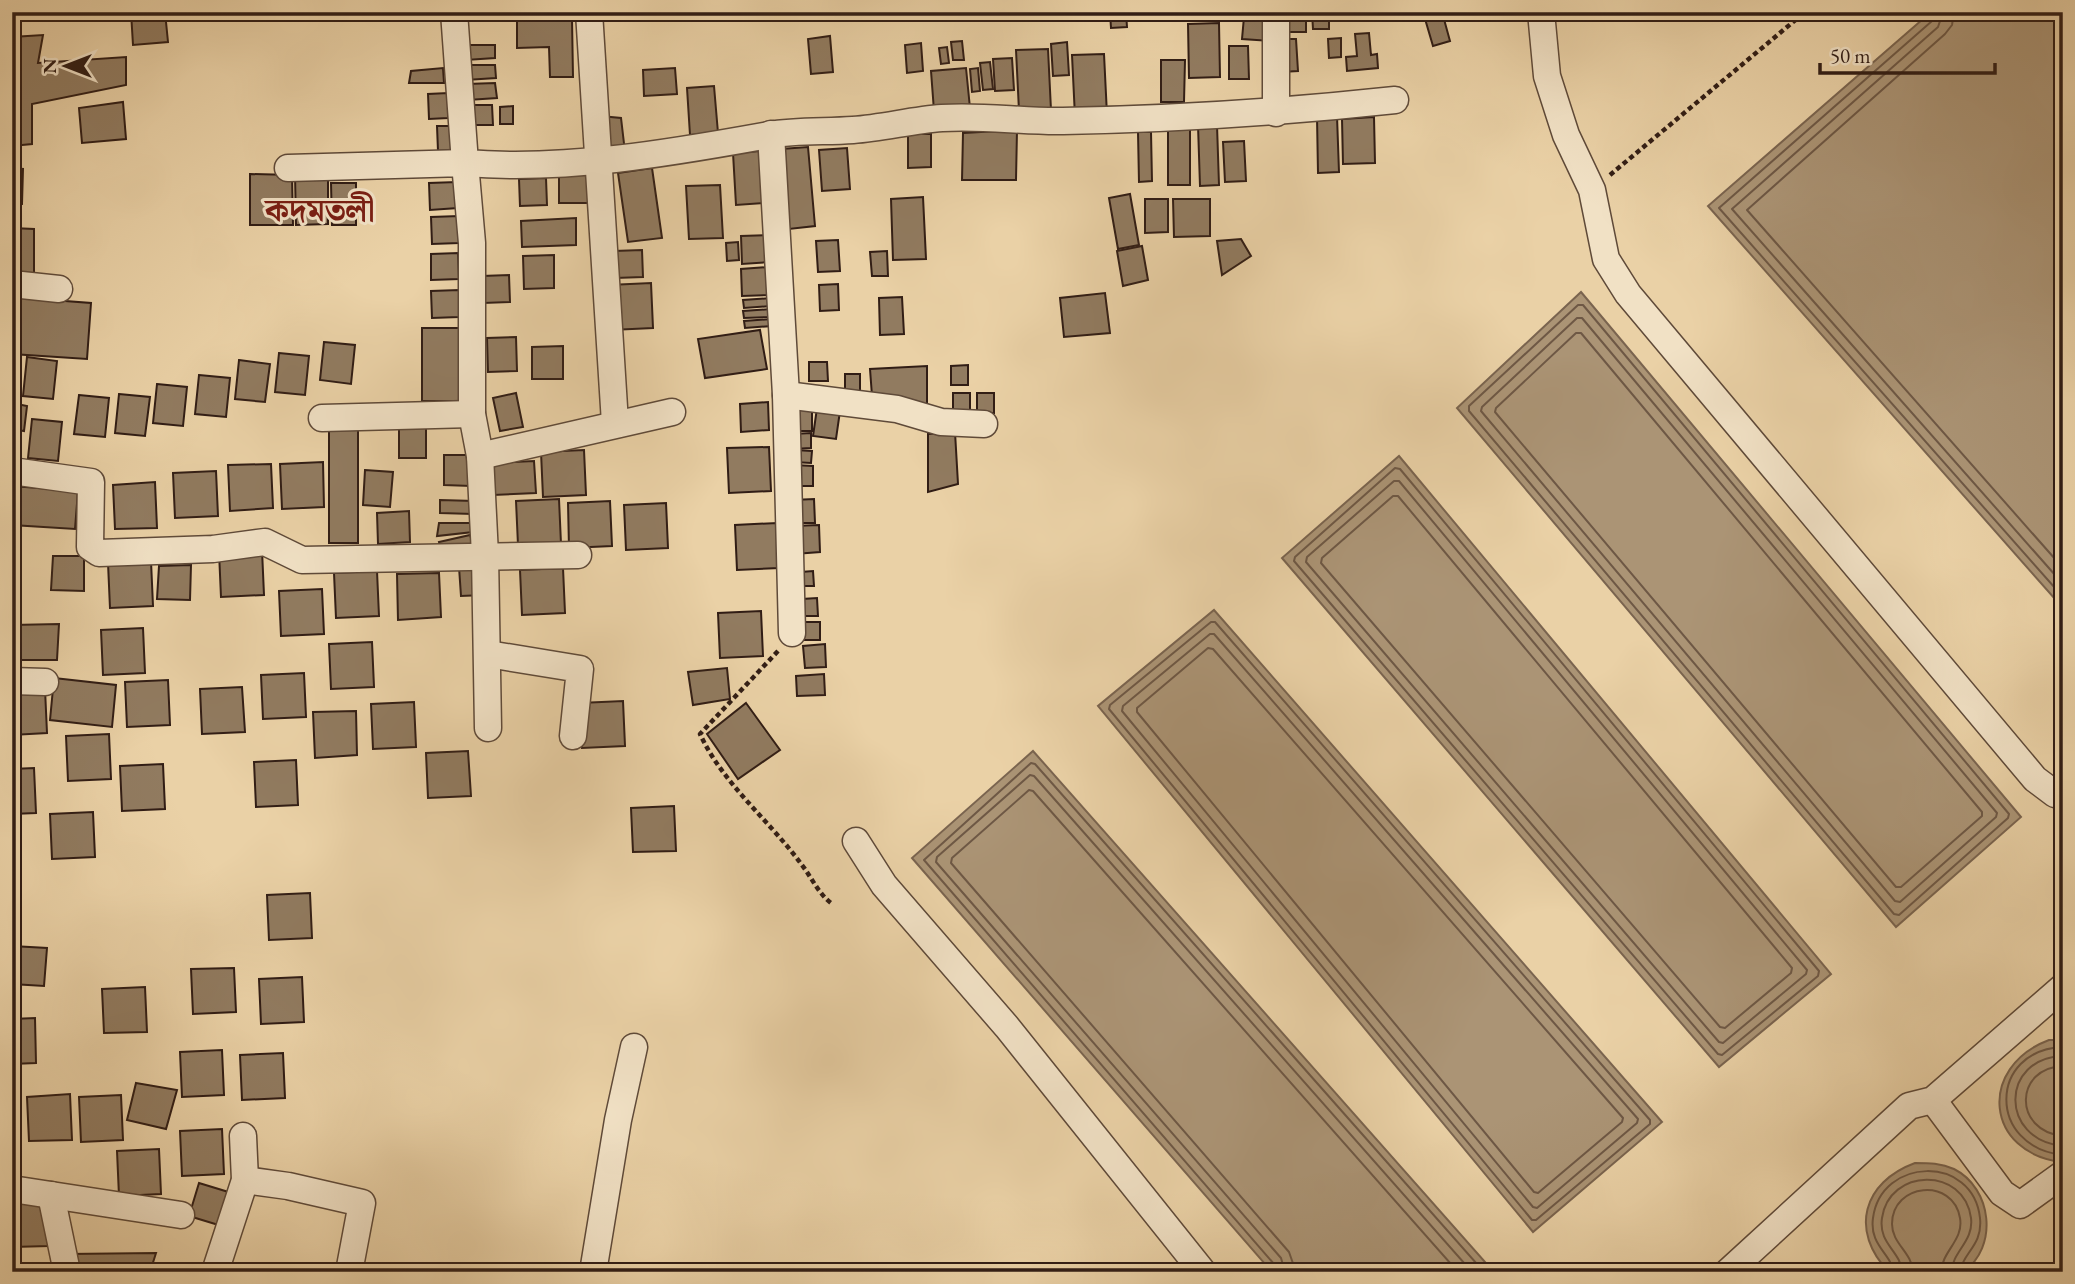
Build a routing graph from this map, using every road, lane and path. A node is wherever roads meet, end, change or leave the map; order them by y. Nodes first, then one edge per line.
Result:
1 (454, 12) edge
2 (589, 12) edge
3 (1276, 12) edge
4 (1541, 12) edge
5 (1805, 12) edge
6 (1395, 100) dead end
7 (1276, 113) junction
8 (771, 134) junction
9 (597, 161) junction
10 (464, 163) junction
11 (288, 168) dead end
12 (1592, 190) junction
13 (12, 284) edge
14 (59, 289) dead end
15 (786, 395) junction
16 (672, 412) dead end
17 (472, 414) junction
18 (322, 418) dead end
19 (615, 424) junction
20 (984, 424) dead end
21 (480, 456) junction
22 (12, 471) edge
23 (485, 555) junction
24 (578, 555) dead end
25 (792, 634) joint
26 (488, 654) junction
27 (12, 681) edge
28 (45, 682) dead end
29 (488, 728) dead end
30 (573, 736) dead end
31 (2063, 795) edge
32 (856, 841) dead end
33 (831, 902) dead end
34 (2063, 987) edge
35 (634, 1047) dead end
36 (1933, 1100) junction
37 (243, 1136) dead end
38 (2063, 1174) edge
39 (245, 1180) junction
40 (12, 1189) edge
41 (51, 1195) junction
42 (180, 1215) dead end
43 (67, 1272) edge
44 (215, 1272) edge
45 (349, 1272) edge
46 (593, 1272) edge
47 (1203, 1272) edge
48 (1728, 1272) edge

1 - 10 street
2 - 9 street
3 - 7 street
4 - 12 street
5 - 12 path
6 - 7 street
7 - 8 street
8 - 9 street
8 - 15 street
9 - 10 street
9 - 19 street
10 - 11 street
10 - 17 street
12 - 31 street
13 - 14 street
15 - 20 street
15 - 25 street
16 - 19 street
17 - 18 street
17 - 21 street
19 - 21 street
21 - 23 street
22 - 23 street
23 - 24 street
23 - 26 street
25 - 33 path
26 - 29 street
26 - 30 street
27 - 28 street
32 - 47 street
34 - 36 street
35 - 46 street
36 - 38 street
36 - 48 street
37 - 39 street
39 - 44 street
39 - 45 street
40 - 41 street
41 - 42 street
41 - 43 street

